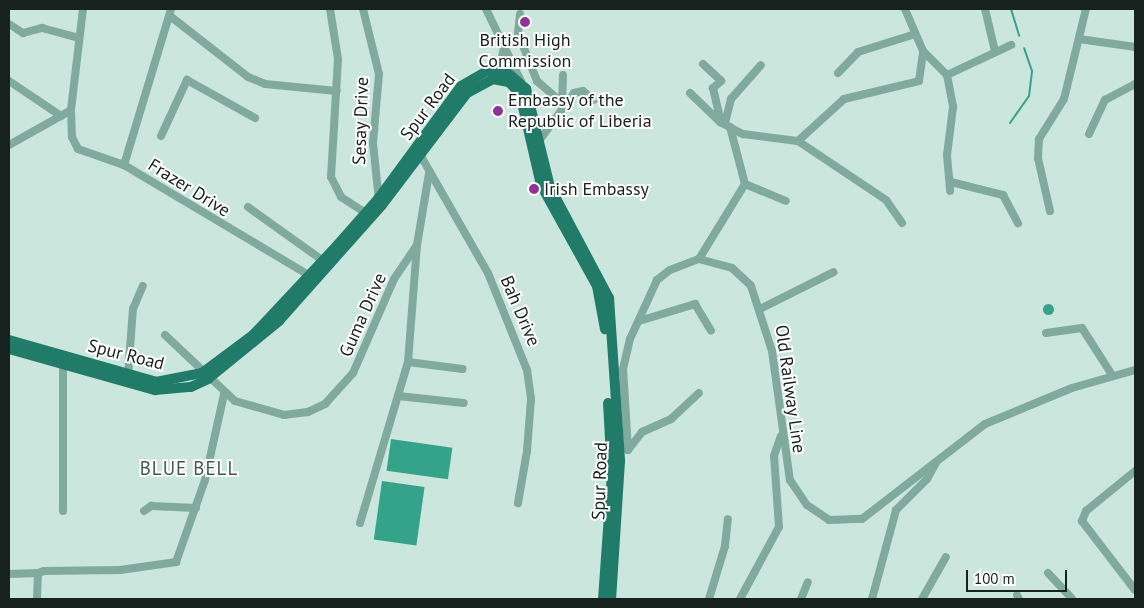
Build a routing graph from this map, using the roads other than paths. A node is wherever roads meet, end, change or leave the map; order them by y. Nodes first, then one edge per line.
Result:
1 (83, 9) edge
2 (330, 9) edge
3 (363, 9) edge
4 (486, 9) edge
5 (906, 9) edge
6 (985, 9) edge
7 (1086, 9) edge
8 (170, 13) edge
9 (520, 14) dead end
10 (9, 24) edge
11 (915, 34) junction
12 (79, 38) junction
13 (1079, 39) junction
14 (1011, 44) dead end
15 (1135, 47) edge
16 (504, 48) junction
17 (923, 51) junction
18 (995, 51) junction
19 (703, 64) dead end
20 (761, 65) dead end
21 (499, 71) junction
22 (838, 73) dead end
23 (563, 74) dead end
24 (947, 75) junction
25 (9, 81) edge
26 (521, 81) junction
27 (1135, 84) edge
28 (337, 91) junction
29 (690, 93) dead end
30 (594, 100) dead end
31 (562, 104) junction
32 (71, 110) junction
33 (61, 116) junction
34 (255, 118) dead end
35 (725, 124) junction
36 (437, 127) junction
37 (1089, 134) dead end
38 (161, 136) dead end
39 (539, 141) junction
40 (798, 141) junction
41 (9, 145) edge
42 (419, 152) junction
43 (124, 165) junction
44 (429, 173) junction
45 (951, 182) junction
46 (745, 184) junction
47 (950, 191) dead end
48 (786, 201) dead end
49 (380, 202) junction
50 (248, 207) dead end
51 (1050, 211) dead end
52 (368, 215) junction
53 (902, 223) dead end
54 (1018, 223) dead end
55 (417, 245) junction
56 (334, 253) junction
57 (699, 259) junction
58 (322, 260) junction
59 (834, 272) dead end
60 (596, 275) junction
61 (313, 277) junction
62 (143, 286) dead end
63 (762, 308) junction
64 (639, 321) junction
65 (711, 331) dead end
66 (1046, 333) dead end
67 (164, 335) dead end
68 (9, 340) edge
69 (9, 349) edge
70 (63, 361) junction
71 (408, 362) junction
72 (463, 370) dead end
73 (1135, 370) edge
74 (128, 375) junction
75 (1112, 375) junction
76 (205, 376) junction
77 (698, 393) dead end
78 (224, 394) junction
79 (398, 396) junction
80 (464, 403) dead end
81 (781, 436) junction
82 (628, 450) junction
83 (620, 461) junction
84 (936, 464) junction
85 (1135, 471) edge
86 (518, 503) dead end
87 (196, 508) junction
88 (63, 511) dead end
89 (144, 511) dead end
90 (728, 519) dead end
91 (360, 523) dead end
92 (946, 557) dead end
93 (38, 573) junction
94 (9, 574) edge
95 (1048, 574) dead end
96 (808, 582) dead end
97 (1135, 590) edge
98 (37, 599) edge
99 (603, 599) edge
100 (611, 599) edge
101 (709, 599) edge
102 (740, 599) edge
103 (801, 599) edge
104 (872, 599) edge
105 (922, 599) edge
106 (1072, 599) edge

1 - 12 street
2 - 28 street
3 - 49 street, Sesay Drive
4 - 16 street
5 - 11 street
6 - 18 street
7 - 13 street
8 - 28 street
8 - 43 street
9 - 31 street
10 - 12 street
11 - 17 street
11 - 22 street
12 - 32 street
13 - 15 street
13 - 51 street
14 - 18 street
16 - 21 street
16 - 26 street
17 - 24 street
17 - 40 street
18 - 24 street
19 - 35 street
20 - 35 street
21 - 26 main road
21 - 36 main road, Spur Road
23 - 31 street
24 - 45 street
25 - 33 street
26 - 39 main road, Spur Road
27 - 37 street
28 - 52 street
29 - 35 street
30 - 31 street
31 - 39 street
32 - 33 street
32 - 43 street, Frazer Drive
33 - 41 street
34 - 38 street
35 - 40 street
35 - 46 street
36 - 42 main road, Spur Road
36 - 60 main road, Spur Road
39 - 60 main road, Spur Road
40 - 53 street
42 - 44 street, Bah Drive
42 - 49 main road, Spur Road
43 - 61 street, Frazer Drive
44 - 55 street
44 - 86 street, Bah Drive
45 - 47 street
45 - 54 street
46 - 48 street
46 - 57 street
49 - 52 main road, Spur Road
50 - 58 street
52 - 56 main road, Spur Road
55 - 71 street
55 - 78 street, Guma Drive
56 - 58 main road, Spur Road
56 - 61 main road, Spur Road
57 - 63 street, Old Railway Line
57 - 64 street
58 - 61 main road, Spur Road
59 - 63 street
60 - 83 main road, Spur Road
60 - 99 main road, Spur Road
61 - 76 main road, Spur Road
62 - 74 street
63 - 81 street, Old Railway Line
64 - 65 street
64 - 82 street
66 - 75 street
67 - 76 street, Guma Drive
68 - 70 main road, Spur Road
69 - 70 main road, Spur Road
70 - 74 main road, Spur Road
70 - 76 main road, Spur Road
70 - 88 street
71 - 72 street
71 - 79 street
73 - 75 street, Old Railway Line
74 - 76 main road, Spur Road
75 - 84 street, Old Railway Line
76 - 78 street, Guma Drive
77 - 82 street
78 - 87 street
79 - 80 street
79 - 91 street
81 - 84 street, Old Railway Line
81 - 102 street
82 - 83 street
83 - 100 main road, Spur Road
84 - 104 street, Old Railway Line
85 - 97 street
87 - 89 street
87 - 93 street
90 - 101 street
92 - 105 street
93 - 94 street
93 - 98 street
95 - 106 street
96 - 103 street

